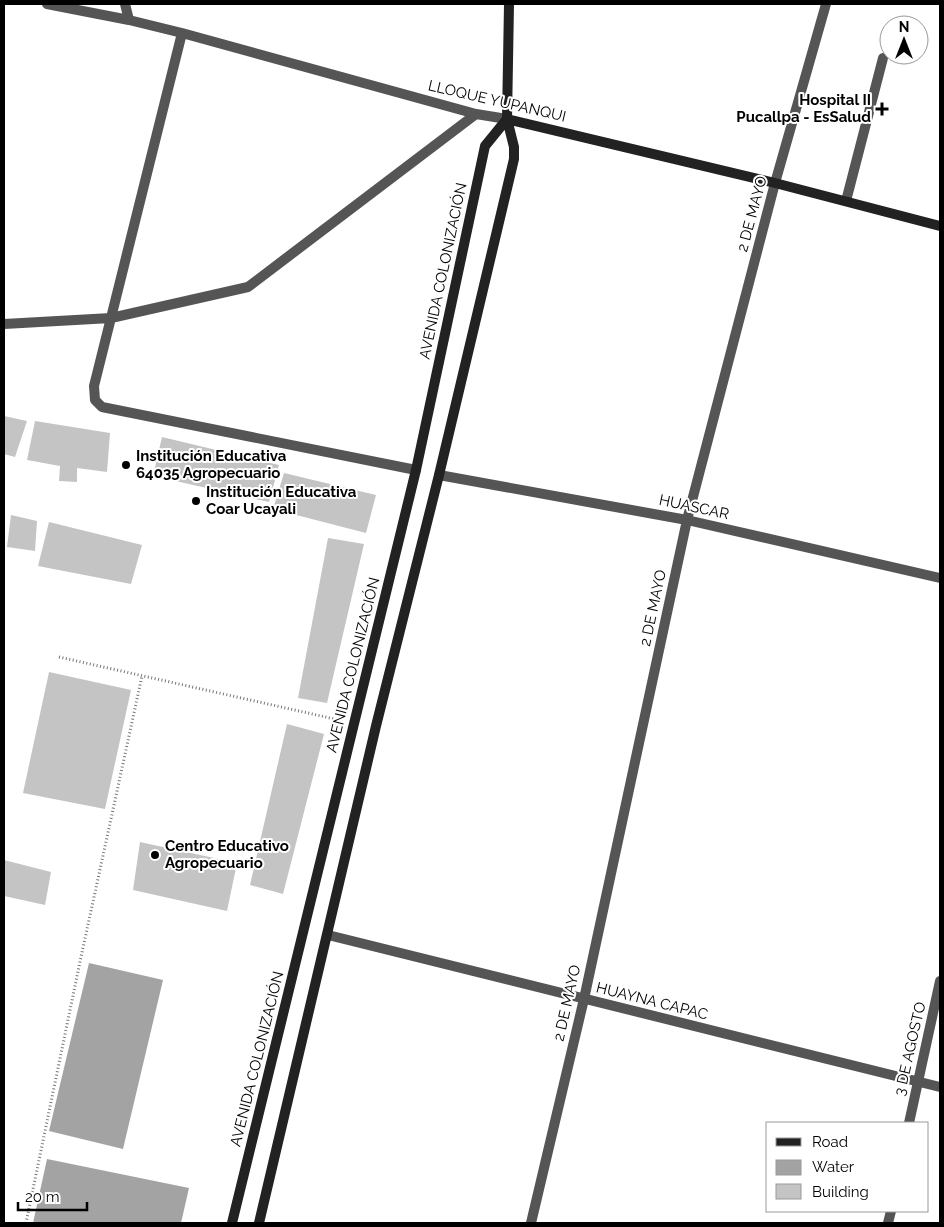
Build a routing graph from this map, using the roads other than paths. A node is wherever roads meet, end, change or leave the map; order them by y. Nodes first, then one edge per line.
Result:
1 (47, 4) edge
2 (125, 4) edge
3 (509, 4) edge
4 (826, 4) edge
5 (129, 20) junction
6 (182, 33) junction
7 (881, 65) edge
8 (476, 114) junction
9 (507, 119) junction
10 (775, 183) junction
11 (846, 201) junction
12 (940, 226) edge
13 (111, 318) junction
14 (4, 324) edge
15 (416, 470) junction
16 (439, 475) junction
17 (687, 520) junction
18 (940, 578) edge
19 (328, 935) junction
20 (940, 981) edge
21 (584, 1000) junction
22 (918, 1081) junction
23 (940, 1086) edge
24 (909, 1122) edge
25 (232, 1223) edge
26 (259, 1223) edge
27 (531, 1223) edge

1 - 5 street, LLOQUE YUPANQUI
2 - 5 street
3 - 9 street
4 - 10 street, 2 DE MAYO
5 - 6 street, LLOQUE YUPANQUI
6 - 8 street, LLOQUE YUPANQUI
6 - 13 street
7 - 11 street
8 - 9 street, LLOQUE YUPANQUI
8 - 13 street
9 - 10 street, LLOQUE YUPANQUI
9 - 15 street, AVENIDA COLONIZACIÓN
9 - 16 street
10 - 11 street, LLOQUE YUPANQUI
10 - 17 street, 2 DE MAYO
11 - 12 street, LLOQUE YUPANQUI
13 - 14 street
13 - 15 street
15 - 25 street, AVENIDA COLONIZACIÓN
16 - 17 street, HUASCAR
16 - 19 street
17 - 18 street, HUASCAR
17 - 21 street, 2 DE MAYO
19 - 21 street, HUAYNA CAPAC
19 - 26 street
20 - 22 street, 3 DE AGOSTO
21 - 22 street, HUAYNA CAPAC
21 - 27 street, 2 DE MAYO
22 - 23 street, HUAYNA CAPAC
22 - 24 street, 3 DE AGOSTO

